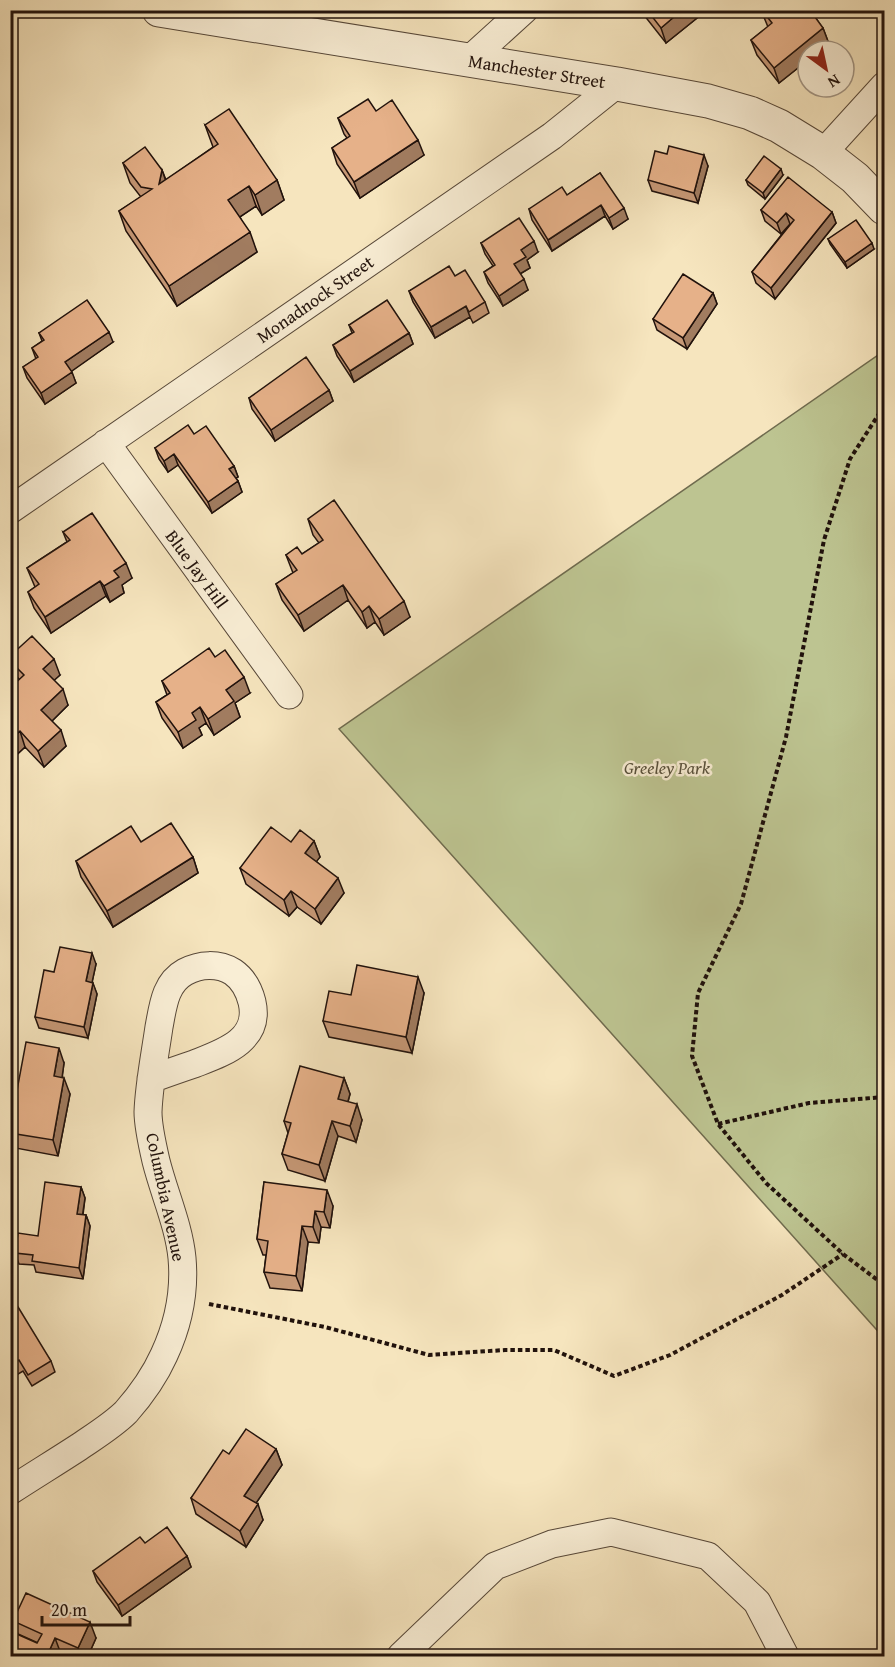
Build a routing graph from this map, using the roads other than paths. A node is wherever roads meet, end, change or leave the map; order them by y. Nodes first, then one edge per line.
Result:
1 (159, 10) edge
2 (524, 10) edge
3 (469, 60) junction
4 (617, 84) junction
5 (885, 86) edge
6 (823, 153) junction
7 (885, 208) edge
8 (106, 443) junction
9 (10, 510) edge
10 (289, 695) dead end
11 (151, 1079) junction
12 (10, 1491) edge
13 (401, 1656) edge
14 (785, 1656) edge

1 - 3 street, Manchester Street
2 - 3 street
3 - 4 street, Manchester Street
4 - 6 street, Manchester Street
4 - 8 street, Monadnock Street
5 - 6 street
6 - 7 street, Manchester Street
8 - 9 street, Monadnock Street
8 - 10 street, Blue Jay Hill
11 - 11 street, Columbia Avenue
11 - 12 street, Columbia Avenue
13 - 14 street

